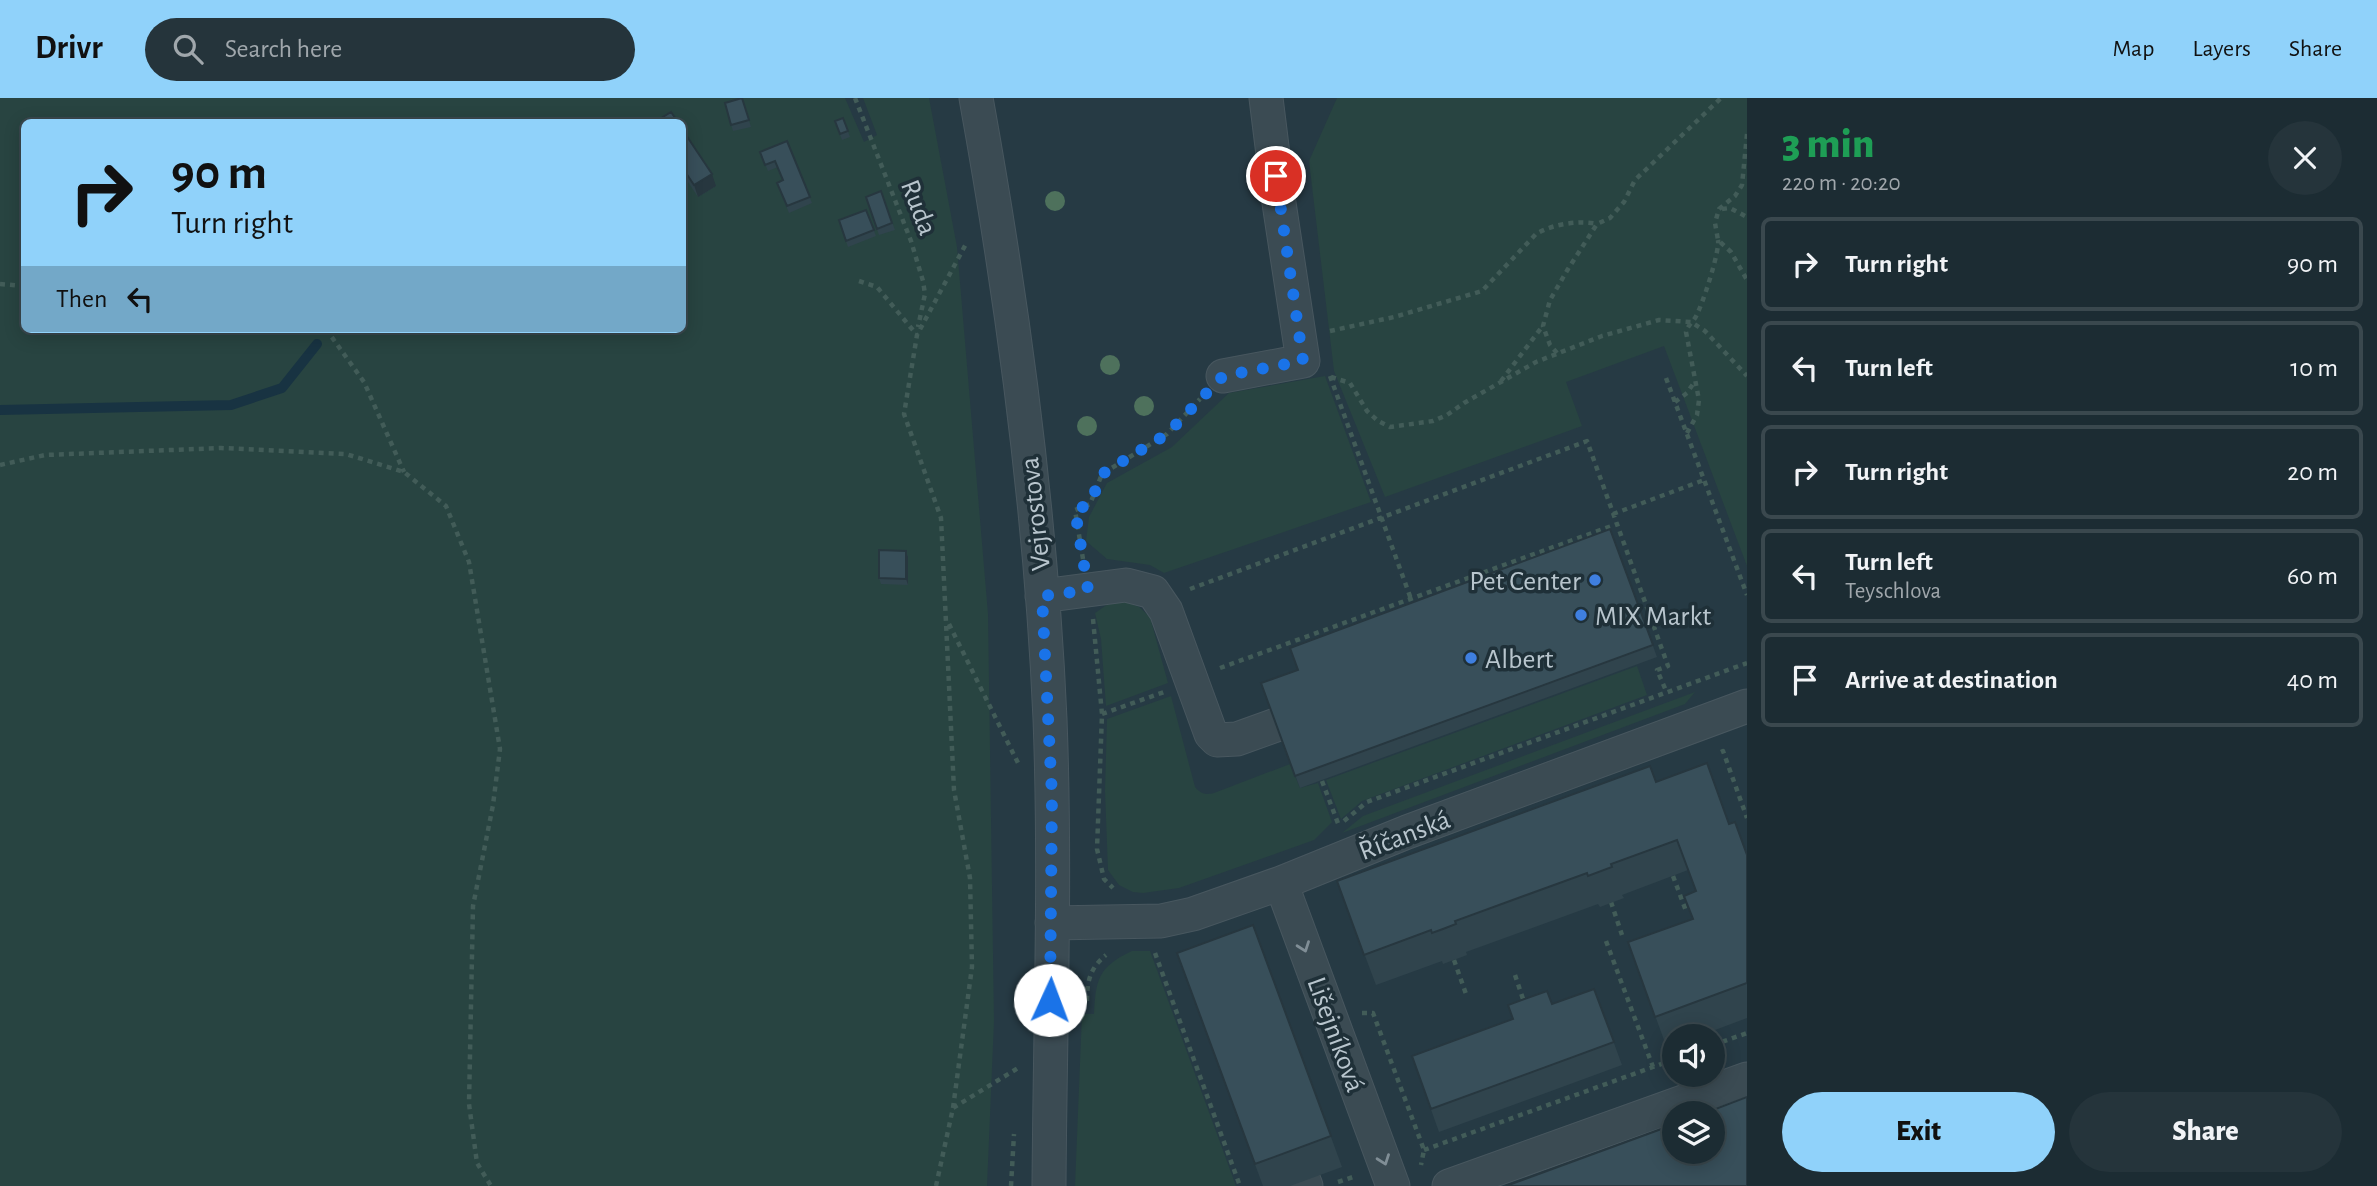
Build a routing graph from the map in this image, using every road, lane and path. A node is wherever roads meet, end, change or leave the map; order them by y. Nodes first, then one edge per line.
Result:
1 (855, 98) edge
2 (976, 98) edge
3 (1266, 98) edge
4 (1721, 98) edge
5 (1747, 134) edge
6 (1746, 142) edge
7 (1719, 209) junction
8 (1747, 217) edge
9 (1598, 224) junction
10 (964, 229) dead end
11 (1718, 240) junction
12 (967, 242) junction
13 (969, 256) dead end
14 (1747, 280) edge
15 (859, 281) dead end
16 (0, 284) edge
17 (21, 286) edge
18 (1691, 322) junction
19 (1543, 326) junction
20 (1322, 332) dead end
21 (330, 333) edge
22 (916, 335) junction
23 (1557, 353) junction
24 (1317, 369) junction
25 (1223, 376) joint
26 (1747, 376) edge
27 (1696, 377) junction
28 (1666, 378) dead end
29 (1500, 382) junction
30 (1675, 401) junction
31 (1687, 433) junction
32 (0, 465) edge
33 (404, 472) junction
34 (1704, 480) junction
35 (1613, 514) junction
36 (1381, 518) junction
37 (1617, 524) junction
38 (1190, 589) dead end
39 (1088, 590) junction
40 (1747, 595) edge
41 (1042, 596) junction
42 (1410, 599) junction
43 (1644, 599) junction
44 (1637, 601) edge
45 (947, 620) junction
46 (1747, 663) edge
47 (1231, 664) dead end
48 (1191, 682) junction
49 (1667, 693) junction
50 (1102, 714) junction
51 (1745, 714) edge
52 (1276, 725) edge
53 (1019, 751) dead end
54 (1723, 751) dead end
55 (1322, 781) edge
56 (1747, 818) edge
57 (1339, 826) junction
58 (1331, 832) dead end
59 (1673, 876) edge
60 (1281, 883) junction
61 (1115, 890) dead end
62 (1611, 902) edge
63 (1686, 911) edge
64 (1052, 923) junction
65 (1622, 935) dead end
66 (1151, 941) dead end
67 (1606, 941) dead end
68 (1111, 952) dead end
69 (1454, 960) edge
70 (1515, 975) dead end
71 (1466, 994) dead end
72 (1087, 1001) dead end
73 (1528, 1010) edge
74 (1378, 1026) dead end
75 (1747, 1033) edge
76 (1725, 1041) edge
77 (1019, 1054) dead end
78 (1662, 1064) edge
79 (1653, 1067) junction
80 (1018, 1068) junction
81 (1747, 1079) edge
82 (1018, 1081) dead end
83 (953, 1108) junction
84 (1014, 1133) dead end
85 (1424, 1150) junction
86 (1362, 1173) dead end
87 (1407, 1178) edge
88 (1313, 1184) edge
89 (492, 1186) edge
90 (936, 1186) edge
91 (1011, 1186) edge
92 (1049, 1186) edge
93 (1240, 1186) edge
94 (1450, 1186) edge

1 - 22 path, Ruda
2 - 41 street, Vejrostova
3 - 24 street
4 - 9 path
5 - 6 path
6 - 7 path
7 - 8 path
7 - 11 path
9 - 19 path
9 - 20 path
10 - 12 path
11 - 14 path
11 - 18 path
12 - 13 path
12 - 22 path
15 - 22 path
16 - 17 path
18 - 23 path
18 - 26 path
18 - 27 path
19 - 23 path
19 - 29 path
21 - 33 path
22 - 45 path, Ruda
23 - 29 path
24 - 25 street
24 - 29 path
24 - 36 path
25 - 39 path
27 - 30 path
27 - 31 path
28 - 30 path
30 - 31 path
31 - 34 path
32 - 33 path
33 - 89 path
34 - 35 path
34 - 40 path
35 - 36 path
35 - 37 path
36 - 38 path
36 - 42 path
37 - 42 path
37 - 43 path
39 - 41 street
39 - 48 street
39 - 50 path
41 - 64 street, Vejrostova
42 - 47 path
43 - 44 path
43 - 49 path
45 - 53 path
45 - 83 path, Ruda
46 - 49 path
48 - 50 path
48 - 52 street
49 - 57 path
50 - 61 path
51 - 60 street, Říčanská
54 - 56 path
55 - 57 path
57 - 58 path
59 - 63 path
60 - 64 street, Říčanská
60 -> 87 street, Lišejníková
62 - 65 path
64 - 92 street, Vejrostova
66 - 93 path
67 - 79 path
68 - 72 path
69 - 71 path
70 - 73 path
74 - 85 path
75 - 76 path
77 - 80 path
78 - 79 path
79 - 85 path
80 - 82 path
80 - 83 path
81 - 94 street
83 - 90 path, Ruda
84 - 91 path
85 - 87 path
86 - 88 path

